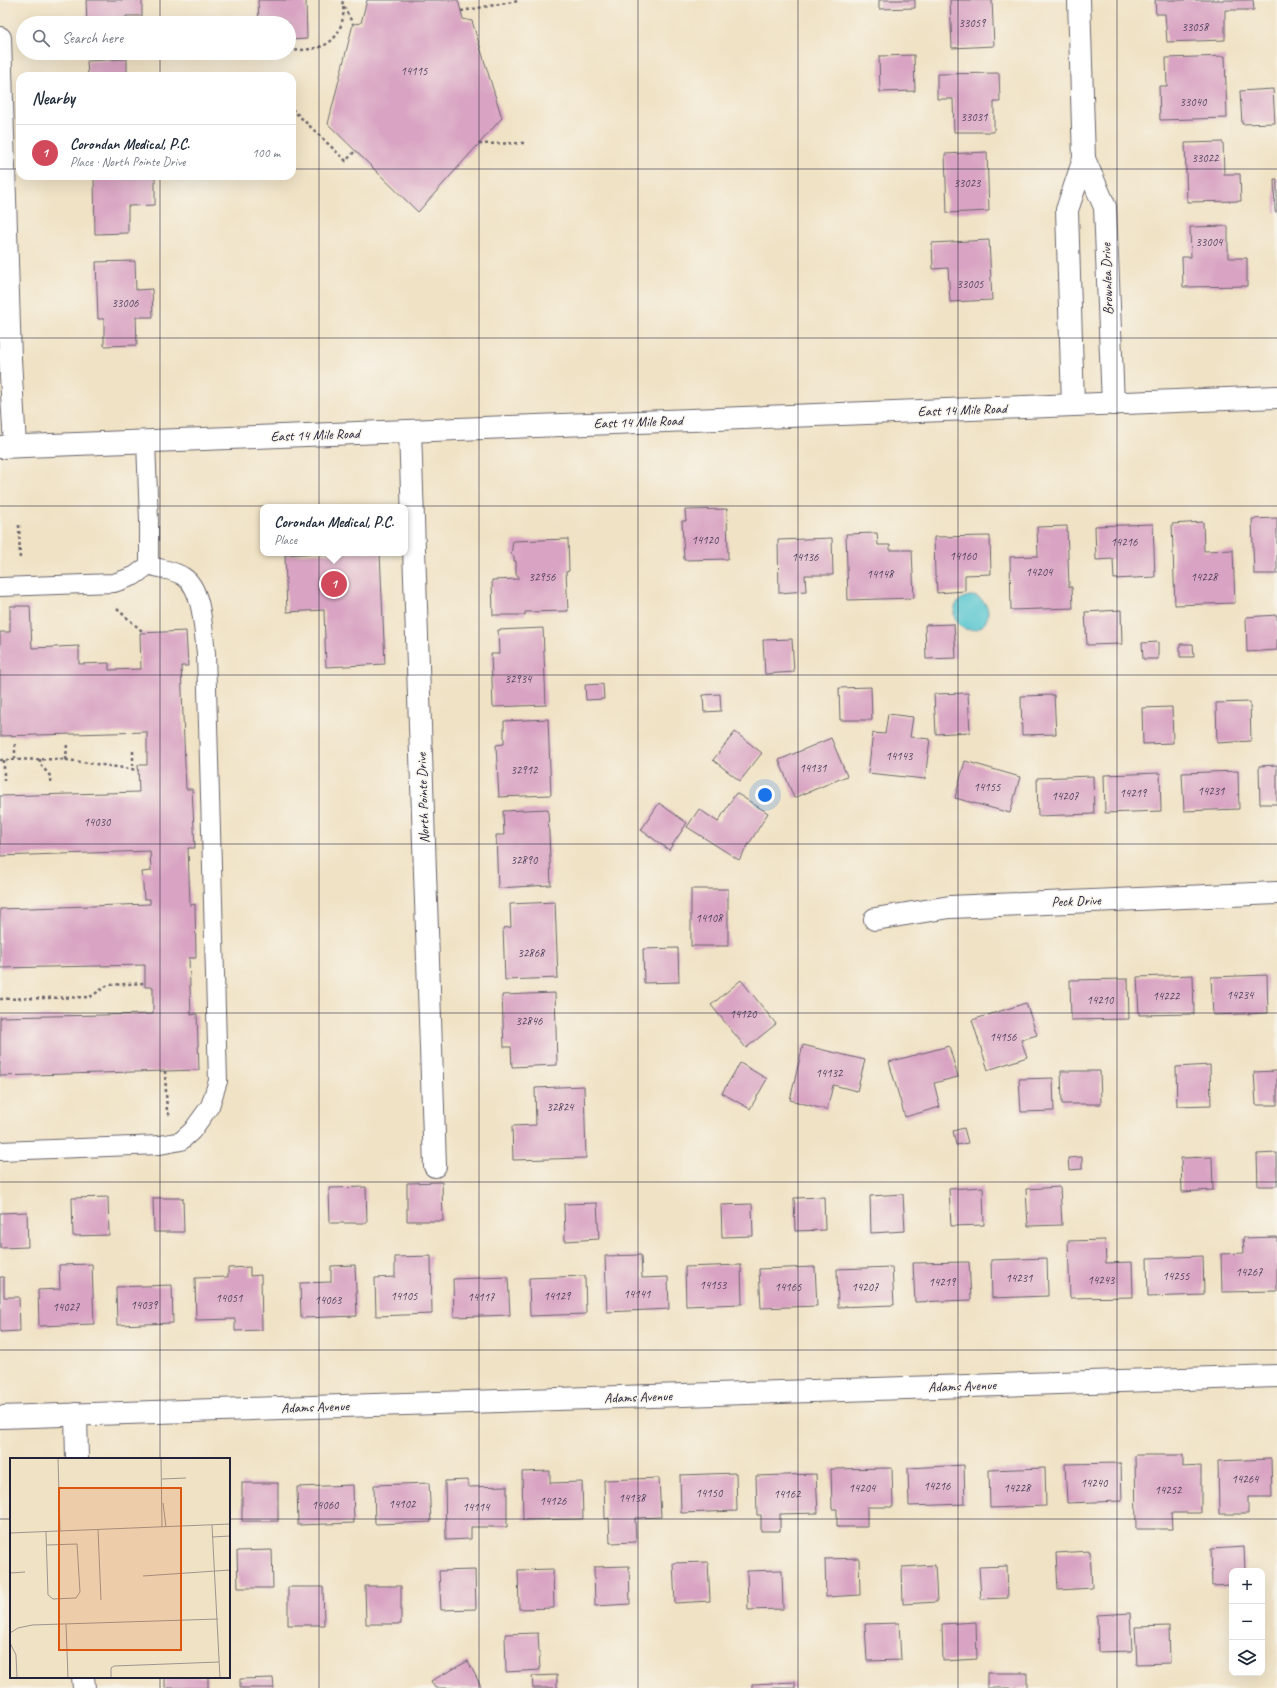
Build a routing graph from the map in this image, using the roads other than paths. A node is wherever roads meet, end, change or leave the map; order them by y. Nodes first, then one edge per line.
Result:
1 (1080, 0) edge
2 (0, 38) edge
3 (1084, 159) junction
4 (1277, 398) edge
5 (1113, 404) junction
6 (1073, 405) junction
7 (410, 431) junction
8 (146, 442) junction
9 (7, 446) edge
10 (148, 566) junction
11 (0, 587) edge
12 (1277, 893) edge
13 (875, 918) dead end
14 (0, 1151) edge
15 (435, 1166) dead end
16 (1277, 1376) edge
17 (76, 1414) junction
18 (0, 1417) edge
19 (77, 1458) edge

1 - 3 street, Brownlea Drive
2 - 9 street
3 - 5 street, Brownlea Drive
3 - 6 street, Brownlea Drive
4 - 5 street, East 14 Mile Road
5 - 6 street, East 14 Mile Road
6 - 7 street, East 14 Mile Road
7 - 8 street, East 14 Mile Road
7 - 15 street, North Pointe Drive
8 - 9 street, East 14 Mile Road
8 - 10 lane
10 - 11 lane
10 - 14 lane
12 - 13 street, Peck Drive
16 - 17 street, Adams Avenue
17 - 18 street, Adams Avenue
17 - 19 street

